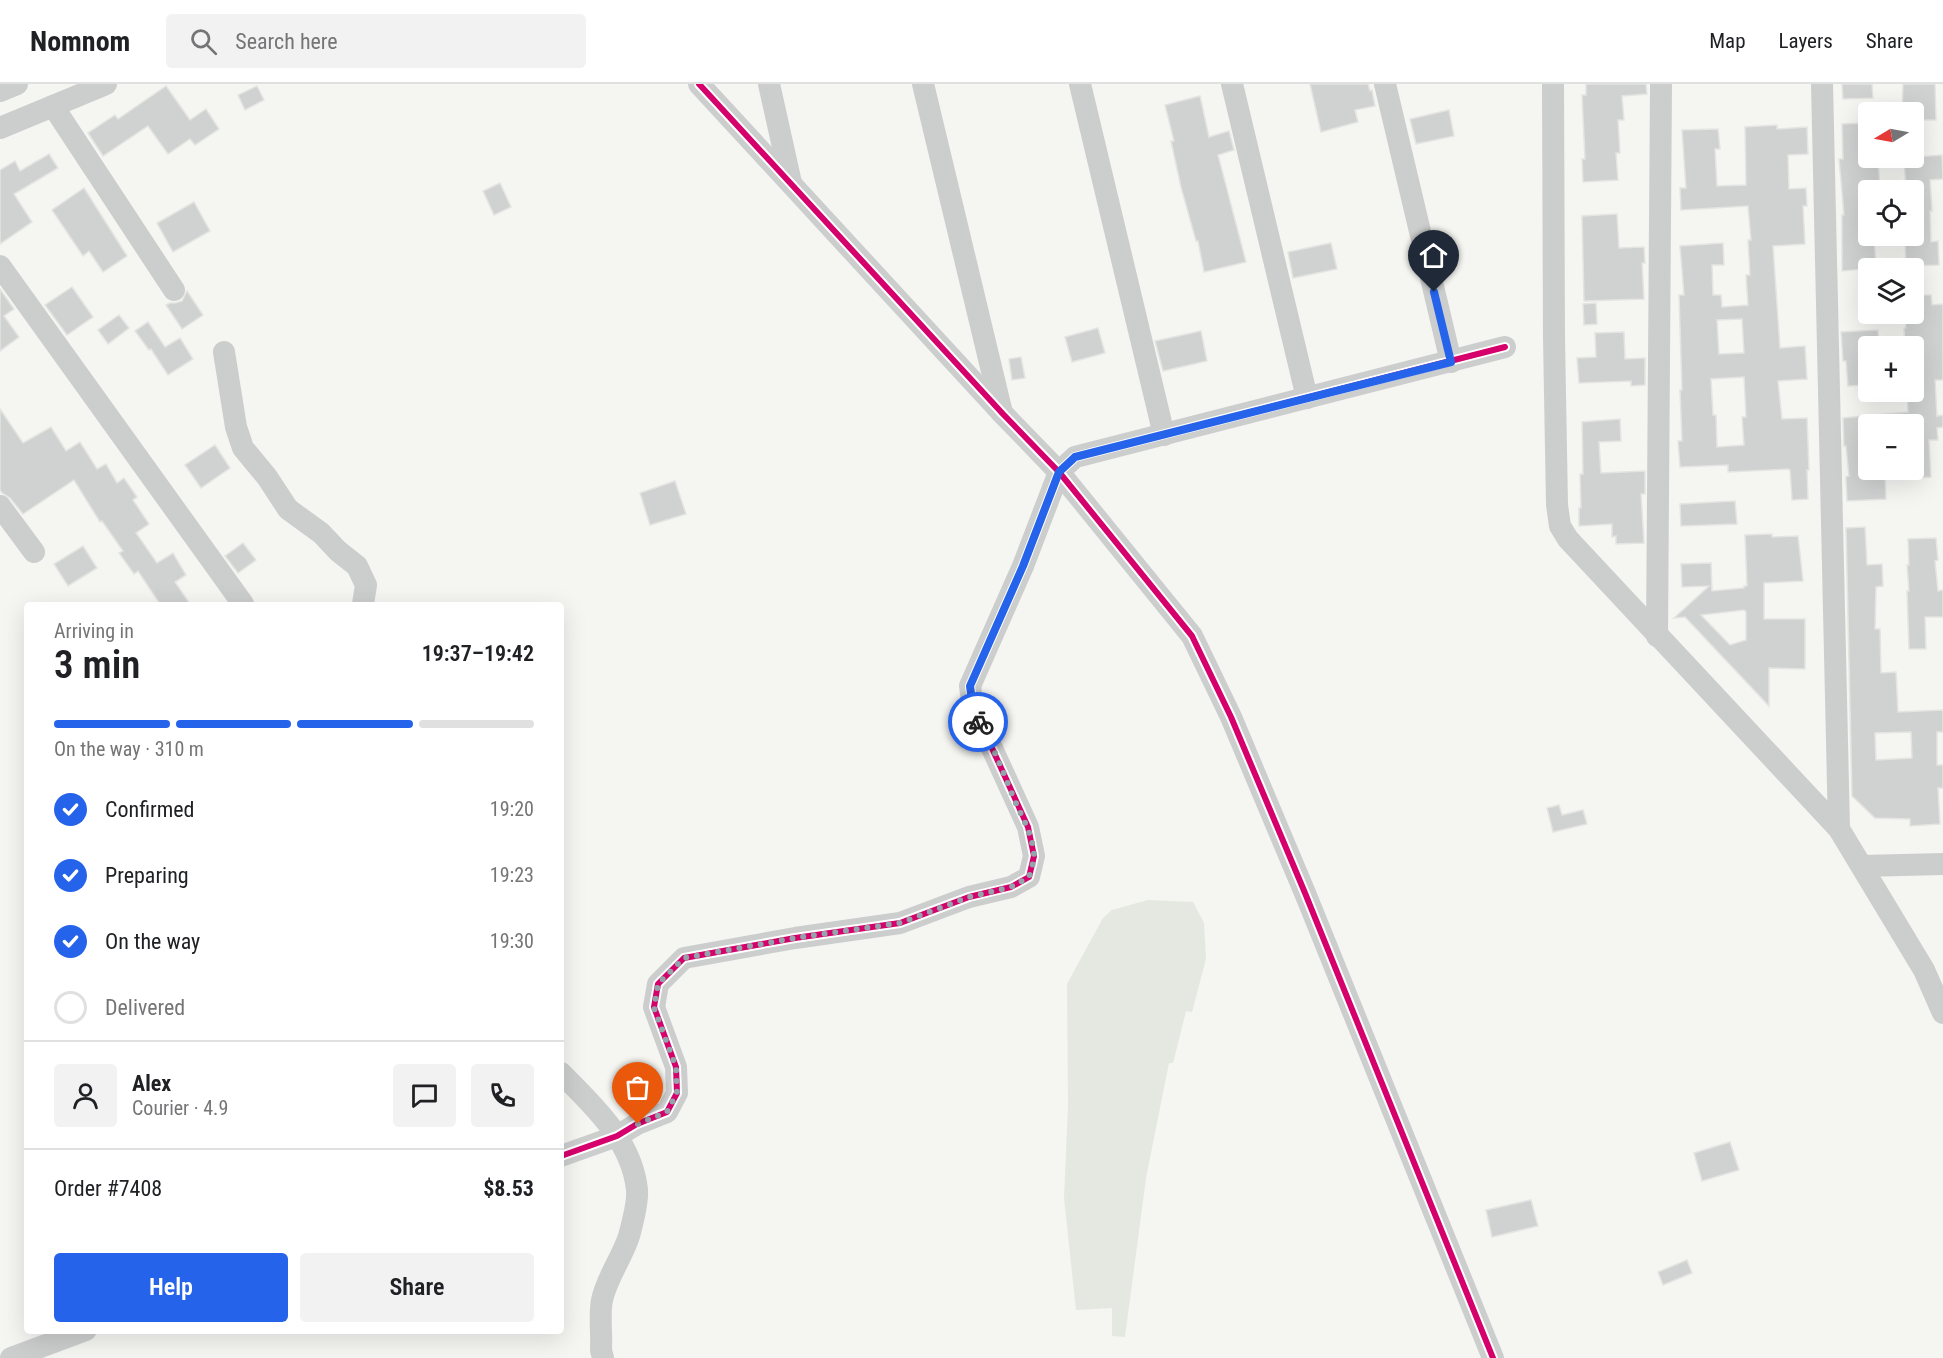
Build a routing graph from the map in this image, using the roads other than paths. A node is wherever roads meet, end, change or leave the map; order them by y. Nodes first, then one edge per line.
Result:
1 (17, 84) edge
2 (106, 84) edge
3 (699, 84) edge
4 (769, 84) edge
5 (922, 84) edge
6 (1080, 84) edge
7 (1232, 84) edge
8 (1385, 84) edge
9 (1553, 84) edge
10 (1661, 84) edge
11 (1822, 84) edge
12 (0, 91) edge
13 (53, 106) junction
14 (0, 128) edge
15 (792, 185) junction
16 (0, 266) edge
17 (174, 290) dead end
18 (1505, 347) dead end
19 (224, 352) dead end
20 (1451, 362) junction
21 (1307, 398) junction
22 (1003, 414) junction
23 (1164, 435) junction
24 (1059, 472) junction
25 (0, 506) edge
26 (34, 552) dead end
27 (242, 602) edge
28 (363, 602) edge
29 (1657, 636) junction
30 (1839, 829) junction
31 (1943, 864) edge
32 (1862, 866) junction
33 (1943, 1013) edge
34 (564, 1076) edge
35 (617, 1136) junction
36 (564, 1155) edge
37 (75, 1334) edge
38 (11, 1358) edge
39 (603, 1358) edge
40 (1492, 1358) edge

1 - 12 street
2 - 13 street
3 - 15 street
4 - 15 street
5 - 22 street
6 - 23 street
7 - 21 street
8 - 20 street
9 - 29 street
10 - 29 street
11 - 30 street
13 - 14 street
13 - 17 street
15 - 22 street
16 - 27 street
18 - 20 street
19 - 28 street
20 - 21 street
21 - 23 street
22 - 24 street
23 - 24 street
24 - 35 street
24 - 40 street
25 - 26 street
29 - 30 street
30 - 32 street
31 - 32 street
32 - 33 street
34 - 35 street
35 - 36 street
35 - 39 street
37 - 38 street

